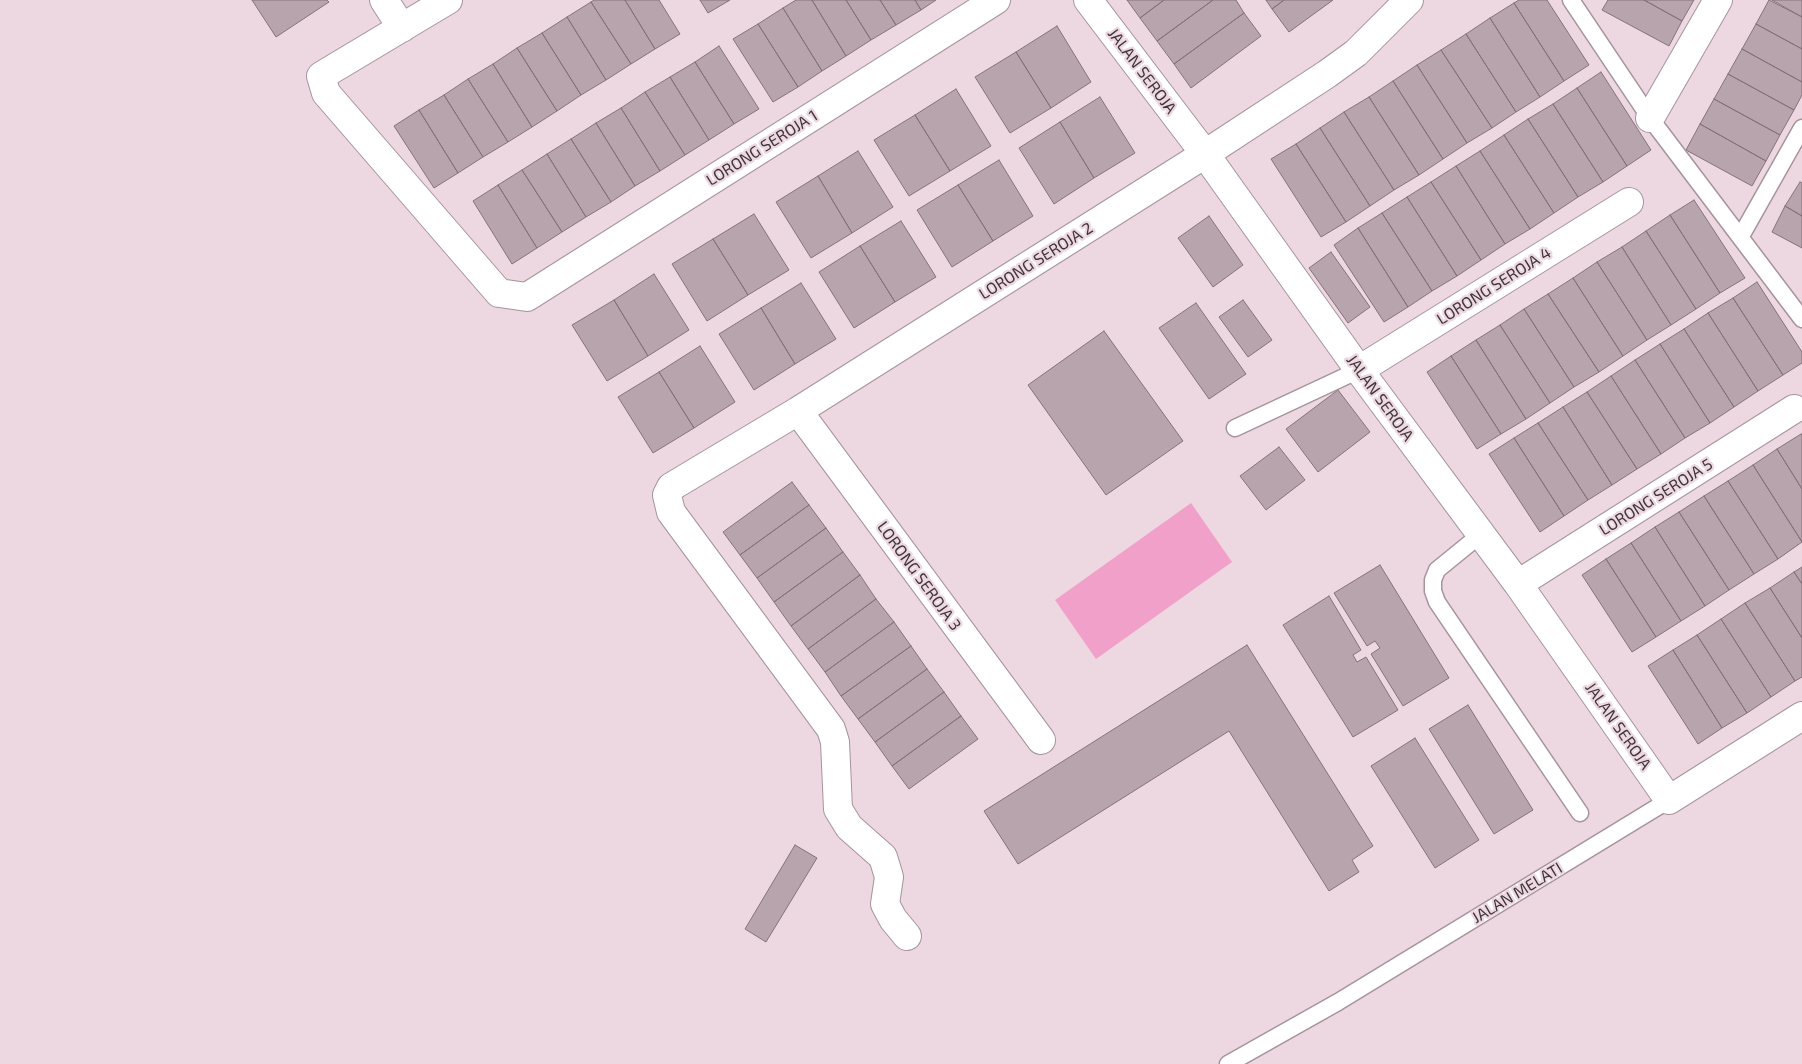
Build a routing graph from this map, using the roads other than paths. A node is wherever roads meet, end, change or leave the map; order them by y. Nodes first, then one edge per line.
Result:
1 (384, 0) edge
2 (448, 0) edge
3 (996, 0) edge
4 (1088, 0) edge
5 (1409, 0) edge
6 (1718, 0) edge
7 (1576, 2) edge
8 (402, 28) junction
9 (1650, 118) junction
10 (1802, 128) edge
11 (1205, 154) junction
12 (1629, 202) dead end
13 (1741, 236) junction
14 (1802, 319) edge
15 (1359, 370) junction
16 (1794, 409) dead end
17 (798, 411) junction
18 (1235, 428) dead end
19 (1480, 535) junction
20 (1518, 584) junction
21 (1802, 716) edge
22 (1041, 740) dead end
23 (1669, 800) junction
24 (1580, 813) dead end
25 (906, 936) dead end
26 (1228, 1064) edge

1 - 8 street
2 - 8 street
3 - 8 street, LORONG SEROJA 1
4 - 11 street, JALAN SEROJA
5 - 11 street, LORONG SEROJA 2
6 - 9 street
7 - 9 lane
9 - 13 lane
10 - 13 lane
11 - 15 street, JALAN SEROJA
11 - 17 street, LORONG SEROJA 2
12 - 15 street, LORONG SEROJA 4
13 - 14 lane
15 - 18 lane
15 - 19 street, JALAN SEROJA
16 - 20 street, LORONG SEROJA 5
17 - 22 street, LORONG SEROJA 3
17 - 25 street, LORONG SEROJA 2
19 - 20 street, JALAN SEROJA
19 - 24 lane
20 - 23 street, JALAN SEROJA
21 - 23 street, JALAN MELATI
23 - 26 lane, JALAN MELATI

